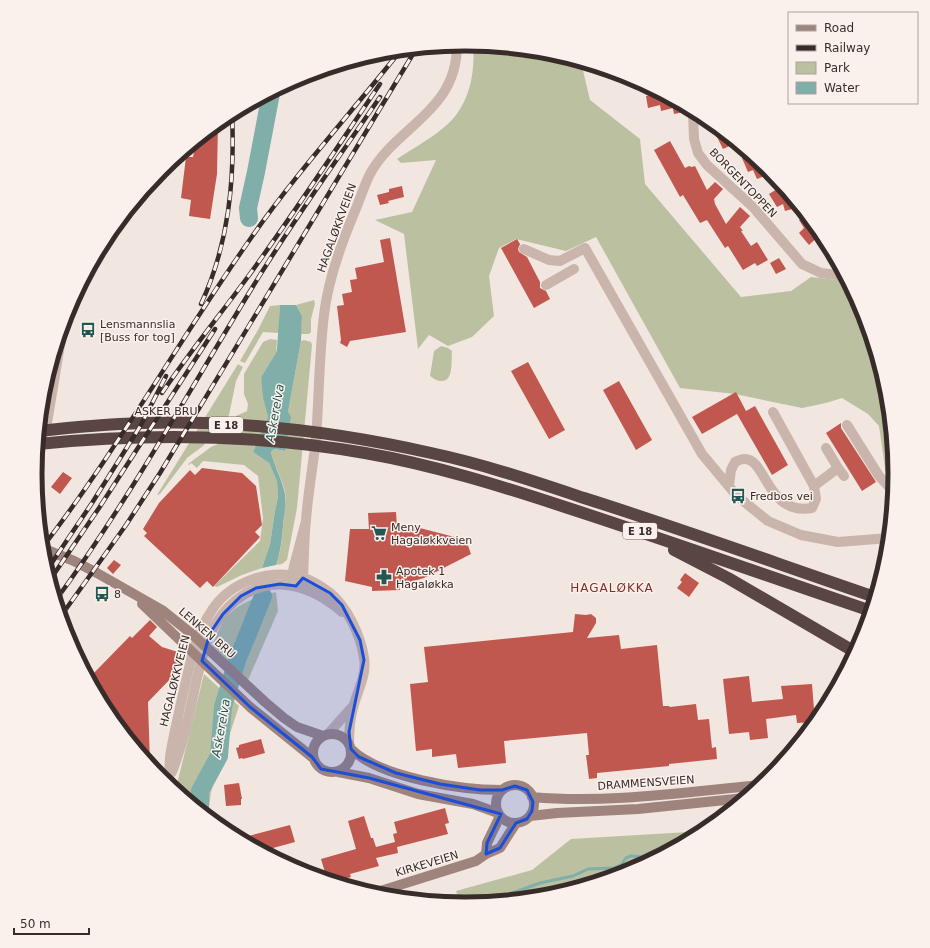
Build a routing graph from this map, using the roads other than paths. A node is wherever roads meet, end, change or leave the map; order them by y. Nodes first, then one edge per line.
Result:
1 (457, 51) edge
2 (693, 118) edge
3 (524, 249) dead end
4 (574, 269) dead end
5 (838, 275) edge
6 (546, 285) dead end
7 (57, 360) edge
8 (773, 412) dead end
9 (847, 425) dead end
10 (45, 428) edge
11 (45, 430) edge
12 (43, 443) edge
13 (826, 448) dead end
14 (729, 485) junction
15 (888, 485) edge
16 (814, 486) junction
17 (306, 521) junction
18 (636, 530) junction
19 (883, 538) edge
20 (49, 551) edge
21 (303, 578) junction
22 (294, 581) junction
23 (127, 591) junction
24 (870, 595) edge
25 (866, 609) edge
26 (350, 620) junction
27 (850, 649) edge
28 (353, 706) junction
29 (325, 735) junction
30 (350, 747) junction
31 (312, 757) junction
32 (338, 772) junction
33 (171, 777) edge
34 (750, 786) edge
35 (502, 790) junction
36 (532, 797) junction
37 (736, 799) edge
38 (499, 814) junction
39 (530, 816) junction
40 (516, 823) junction
41 (486, 854) junction
42 (387, 890) edge

1 - 17 street, HAGALØKKVEIEN
2 - 5 street, BORGENTOPPEN
3 - 14 street
4 - 6 street
7 - 10 street
8 - 16 street
9 - 15 street
11 - 24 highway, ASKER BRU / E 18
12 - 18 highway, E 18
13 - 16 street
14 - 16 street
14 - 19 street
17 - 21 street, HAGALØKKVEIEN
17 - 22 street, HAGALØKKVEIEN
18 - 25 highway, E 18
18 - 27 highway, E 18
20 - 23 main road, LENKEN BRU
21 - 22 street, HAGALØKKVEIEN
21 - 26 street, HAGALØKKVEIEN
22 - 26 street, HAGALØKKVEIEN
22 - 33 street, HAGALØKKVEIEN
23 - 29 main road, LENKEN BRU
23 - 31 main road, LENKEN BRU
26 - 28 street, HAGALØKKVEIEN
28 - 29 street, HAGALØKKVEIEN
28 - 30 street, HAGALØKKVEIEN
29 - 30 main road
29 - 31 main road
30 - 32 main road
30 - 35 main road
31 - 32 main road
32 - 38 main road
34 - 36 main road, DRAMMENSVEIEN
35 - 36 main road
35 - 38 main road
36 - 39 main road
37 - 39 main road
38 - 40 main road
38 - 41 main road
39 - 40 main road
40 - 41 main road, KIRKEVEIEN
41 - 42 main road, KIRKEVEIEN

